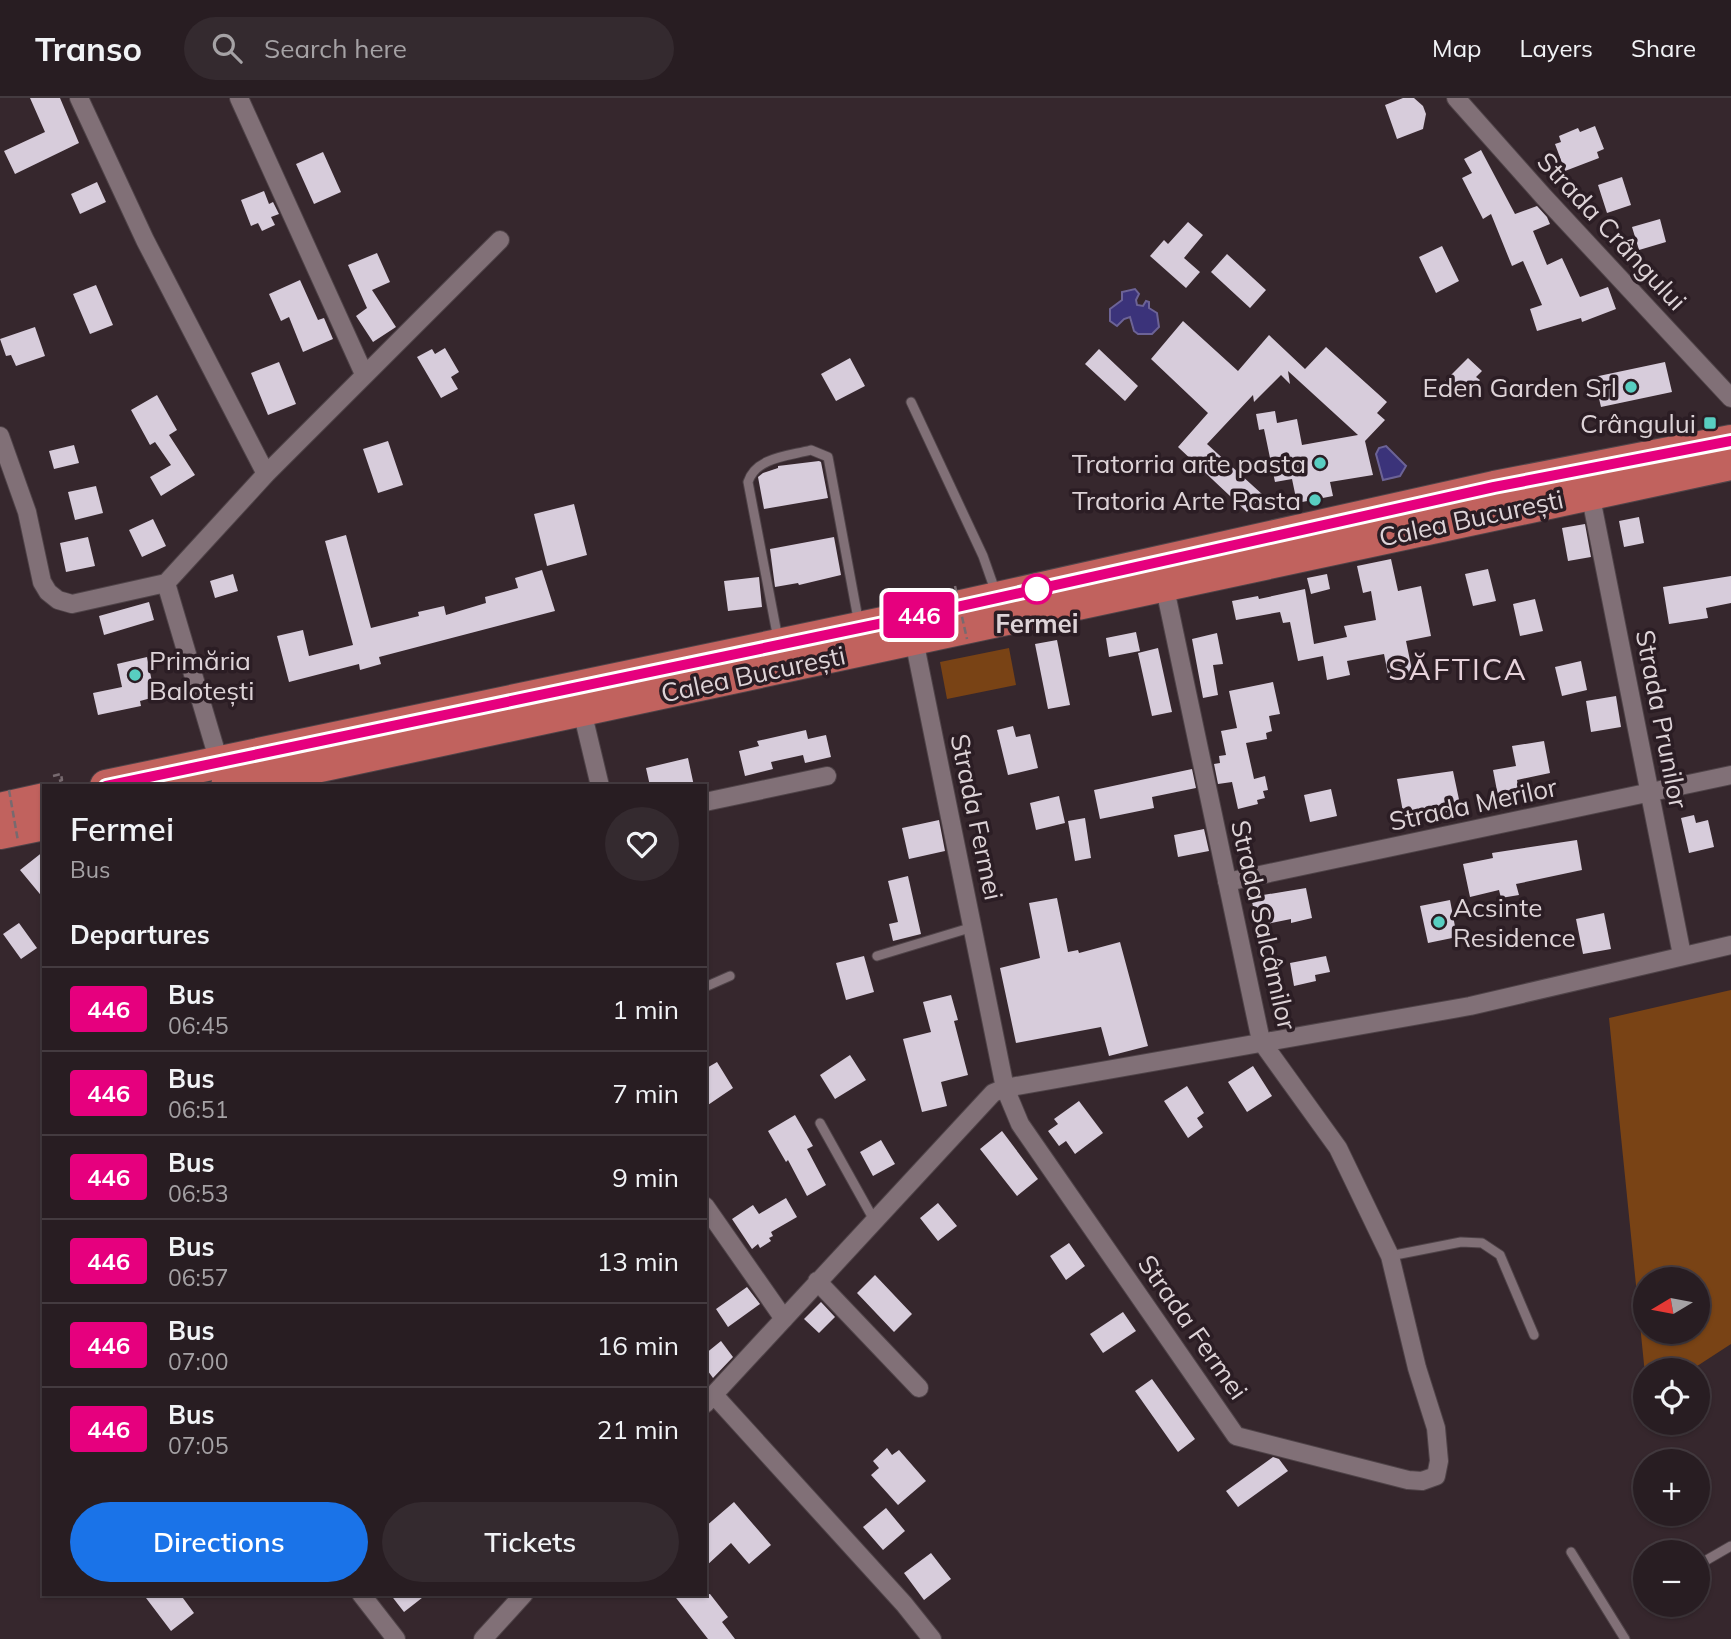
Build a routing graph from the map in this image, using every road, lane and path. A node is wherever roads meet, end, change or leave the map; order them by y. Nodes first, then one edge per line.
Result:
1 (79, 98) edge
2 (239, 98) edge
3 (1456, 98) edge
4 (500, 240) dead end
5 (364, 374) junction
6 (1731, 398) edge
7 (911, 402) dead end
8 (0, 436) edge
9 (1731, 441) edge
10 (1731, 464) edge
11 (266, 474) junction
12 (1590, 493) junction
13 (166, 583) junction
14 (1164, 584) junction
15 (956, 586) dead end
16 (997, 598) junction
17 (860, 628) junction
18 (967, 639) dead end
19 (914, 640) junction
20 (779, 644) junction
21 (582, 711) junction
22 (223, 774) edge
23 (1731, 775) edge
24 (827, 776) dead end
25 (126, 784) edge
26 (600, 784) edge
27 (42, 788) edge
28 (1650, 793) junction
29 (4, 799) edge
30 (707, 802) edge
31 (21, 833) edge
32 (1227, 882) junction
33 (973, 927) junction
34 (1731, 945) edge
35 (1682, 955) junction
36 (877, 956) dead end
37 (730, 976) dead end
38 (707, 986) edge
39 (1261, 1041) junction
40 (1005, 1088) junction
41 (820, 1123) dead end
42 (707, 1209) edge
43 (874, 1220) junction
44 (1390, 1256) junction
45 (817, 1281) junction
46 (784, 1319) junction
47 (1534, 1335) dead end
48 (919, 1388) dead end
49 (710, 1400) edge
50 (1422, 1481) joint
51 (1731, 1546) edge
52 (1571, 1552) dead end
53 (1710, 1558) edge
54 (363, 1596) edge
55 (500, 1596) edge
56 (522, 1596) edge
57 (510, 1609) junction
58 (396, 1639) edge
59 (483, 1639) edge
60 (932, 1639) edge
61 (1625, 1639) edge

1 - 11 street
2 - 5 street
3 - 6 street, Strada Crângului
4 - 5 street
5 - 11 street
7 - 16 lane
8 - 13 street
9 - 16 highway, Calea București
10 - 12 highway, Calea București
11 - 13 street
12 - 14 highway, Calea București
12 - 28 street, Strada Prunilor
13 - 22 street
14 - 19 highway, Calea București
14 - 32 street, Strada Salcâmilor
15 - 18 path, bridge
16 - 17 highway, Calea București
17 - 20 highway, Calea București
17 - 20 lane
19 - 21 highway, Calea București
19 - 33 street, Strada Fermei
20 - 22 highway, Calea București
21 - 22 highway, Calea București
21 - 26 street
22 - 25 highway, Calea București
23 - 28 street, Strada Merilor
24 - 30 street
27 - 29 highway
28 - 32 street, Strada Merilor
28 - 35 street, Strada Prunilor
29 - 31 path, bridge
32 - 39 street, Strada Salcâmilor
33 - 36 lane
33 - 40 street, Strada Fermei
34 - 35 street
35 - 39 street
37 - 38 lane
39 - 40 street
39 - 44 street, Strada Salcâmilor
40 - 43 street
40 - 50 street, Strada Fermei
41 - 43 lane
42 - 46 street
43 - 45 street
44 - 47 lane
44 - 50 street, Strada Salcâmilor
45 - 46 street
45 - 48 street
46 - 49 street
49 - 60 street
51 - 53 lane
52 - 61 lane
54 - 58 street
55 - 57 street
56 - 57 street
57 - 59 street

